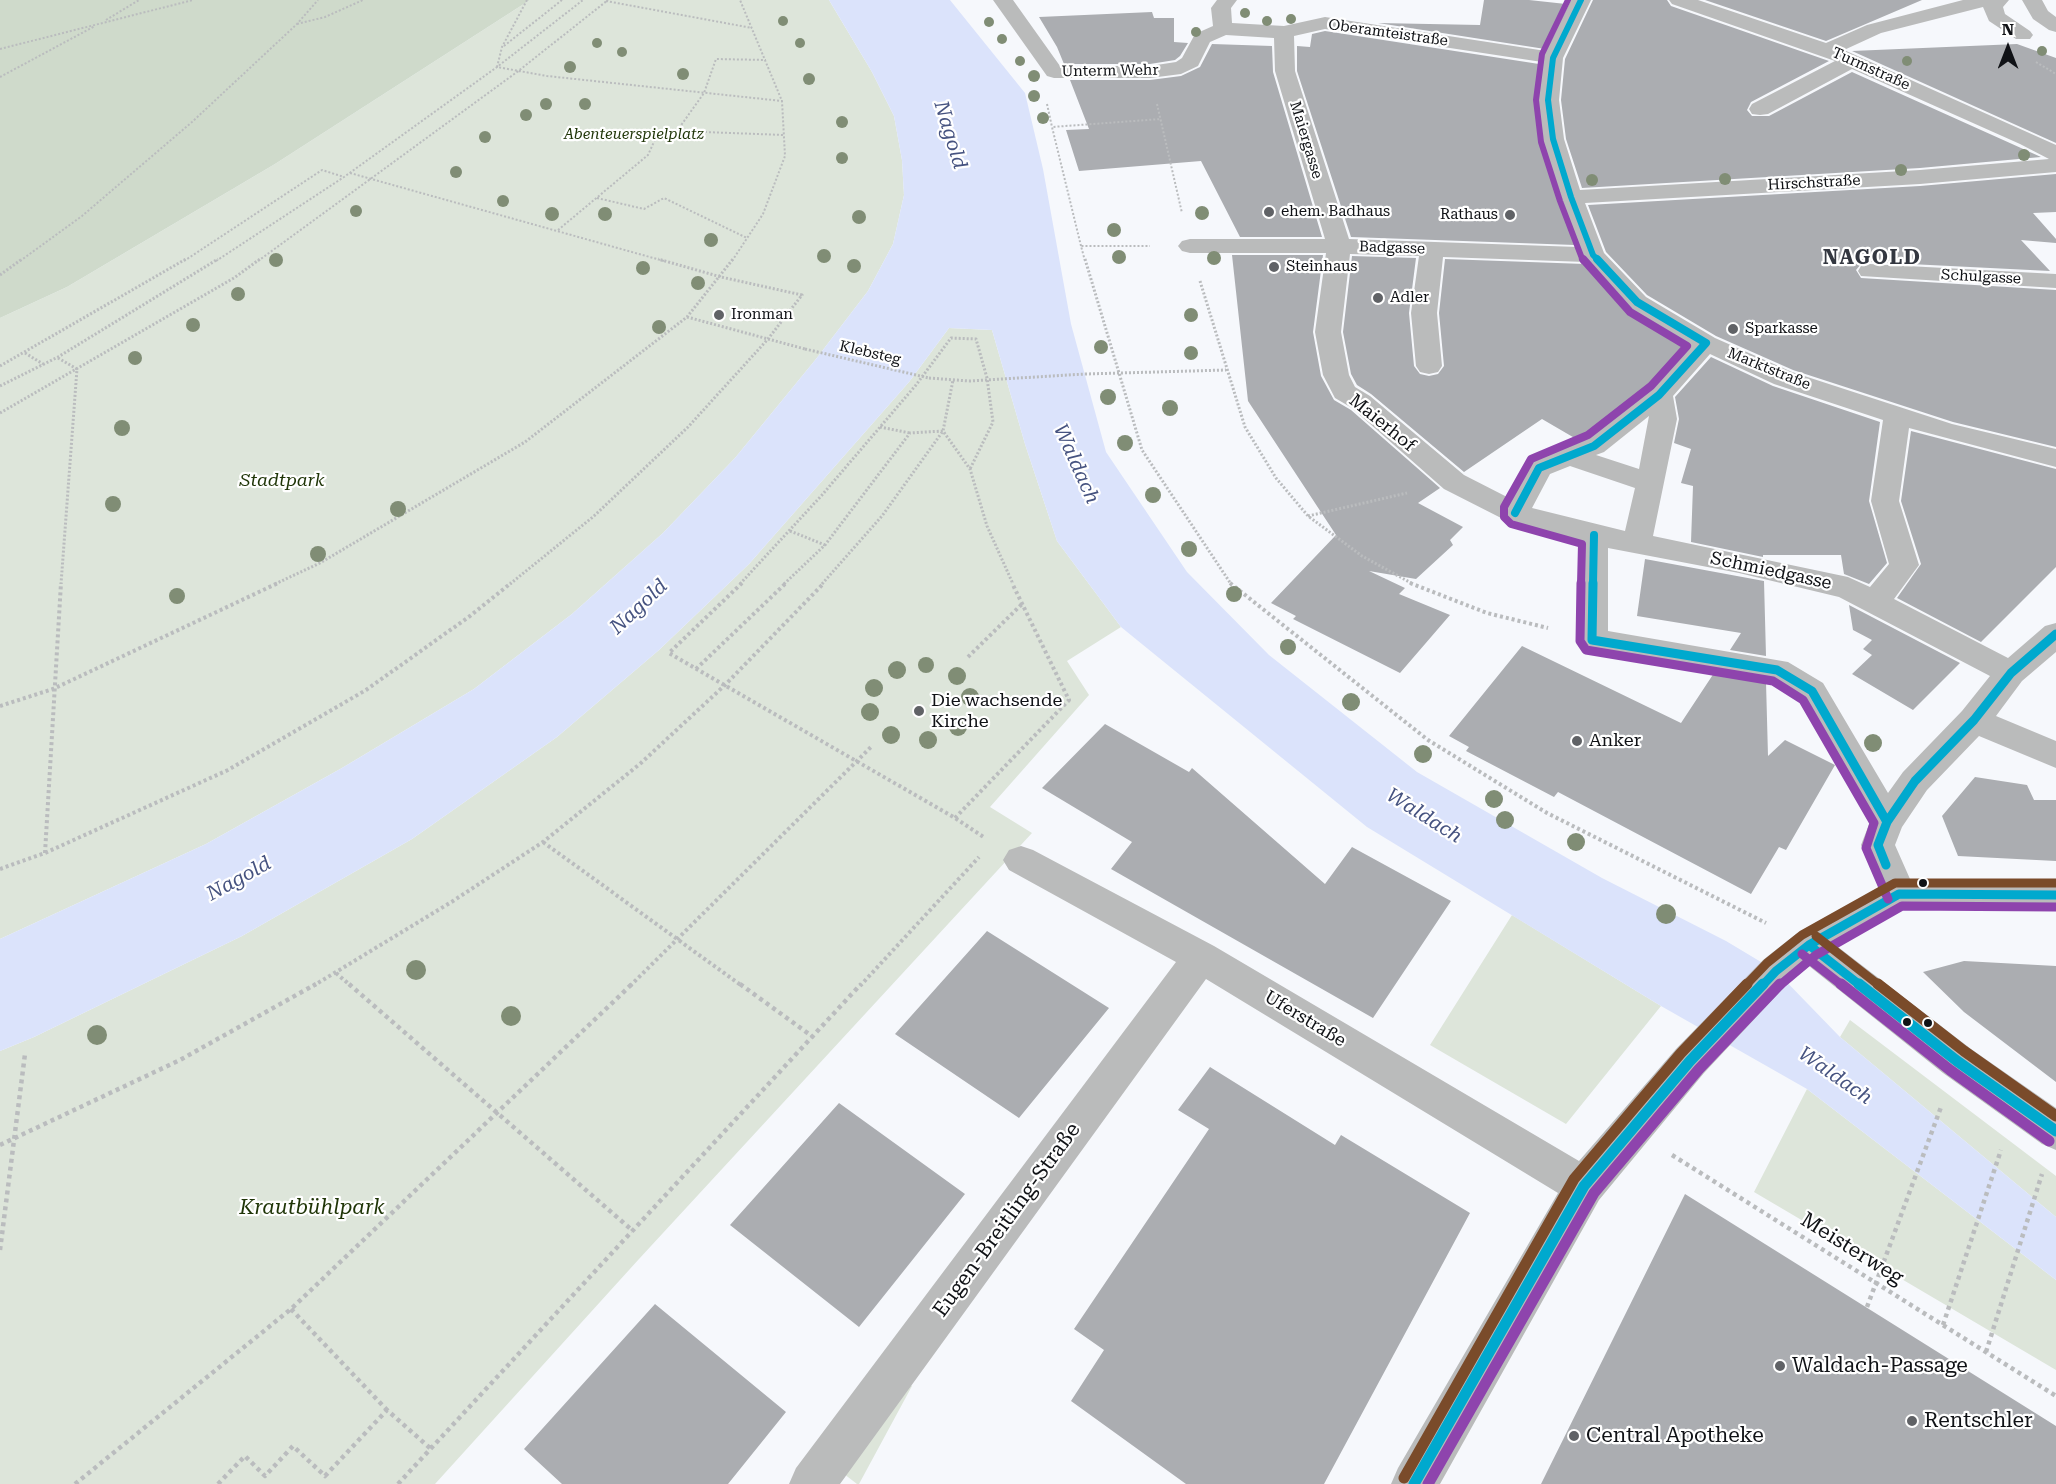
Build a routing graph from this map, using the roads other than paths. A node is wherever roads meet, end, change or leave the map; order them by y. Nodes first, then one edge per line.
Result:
1 (1003, 0) edge
2 (1227, 0) edge
3 (1581, 0) edge
4 (1679, 0) edge
5 (1937, 0) edge
6 (1999, 0) edge
7 (2032, 0) edge
8 (1971, 4) edge
9 (2056, 26) edge
10 (1223, 29) junction
11 (1284, 32) junction
12 (2023, 35) dead end
13 (1827, 50) junction
14 (1553, 58) junction
15 (1851, 61) junction
16 (1760, 109) dead end
17 (2056, 154) edge
18 (2056, 165) edge
19 (1571, 197) junction
20 (1190, 246) road end
21 (1339, 246) junction
22 (1432, 250) junction
23 (1593, 255) junction
24 (1869, 272) dead end
25 (2056, 281) edge
26 (1706, 343) junction
27 (1429, 366) dead end
28 (1659, 394) junction
29 (1897, 415) junction
30 (1570, 456) junction
31 (2056, 458) edge
32 (1650, 483) junction
33 (1515, 513) junction
34 (1594, 535) junction
35 (1637, 543) junction
36 (1875, 602) junction
37 (2056, 634) edge
38 (2011, 674) junction
39 (1974, 720) junction
40 (2056, 755) edge
41 (1887, 822) junction
42 (1007, 852) road end
43 (1899, 894) junction
44 (2056, 895) edge
45 (1809, 945) junction
46 (1202, 957) junction
47 (2056, 1131) edge
48 (1584, 1186) junction
49 (812, 1484) edge
50 (1414, 1484) edge

1 - 10 street, Unterm Wehr
2 - 10 street
3 - 14 street, Marktstraße
4 - 13 street, Turmstraße
5 - 8 street
6 - 12 street
7 - 9 street
8 - 13 street
10 - 11 street, Oberamteistraße
11 - 14 street, Oberamteistraße
11 - 21 street, Maiergasse
13 - 15 street, Turmstraße
14 - 19 street, Marktstraße
15 - 16 street
15 - 17 street, Turmstraße
18 - 19 street, Hirschstraße
19 - 23 street, Marktstraße
20 - 21 street, Badgasse
21 - 22 street, Badgasse
21 - 33 street, Maierhof
22 - 23 street, Badgasse
22 - 27 street
23 - 26 street, Marktstraße
24 - 25 street, Schulgasse
26 - 28 street
26 - 29 street, Marktstraße
28 - 30 street
28 - 32 street
29 - 31 street, Marktstraße
29 - 36 street
30 - 32 street
30 - 33 street
32 - 35 street
33 - 34 street, Schmiedgasse
34 - 35 street, Schmiedgasse
34 - 41 street
35 - 36 street, Schmiedgasse
36 - 38 street, Schmiedgasse
37 - 38 street
38 - 39 street
39 - 40 street
39 - 41 street
41 - 43 street
42 - 46 street, Uferstraße
43 - 44 street
43 - 45 street
45 - 47 street
45 - 48 street
46 - 48 street, Uferstraße
46 - 49 street, Eugen-Breitling-Straße
48 - 50 street

